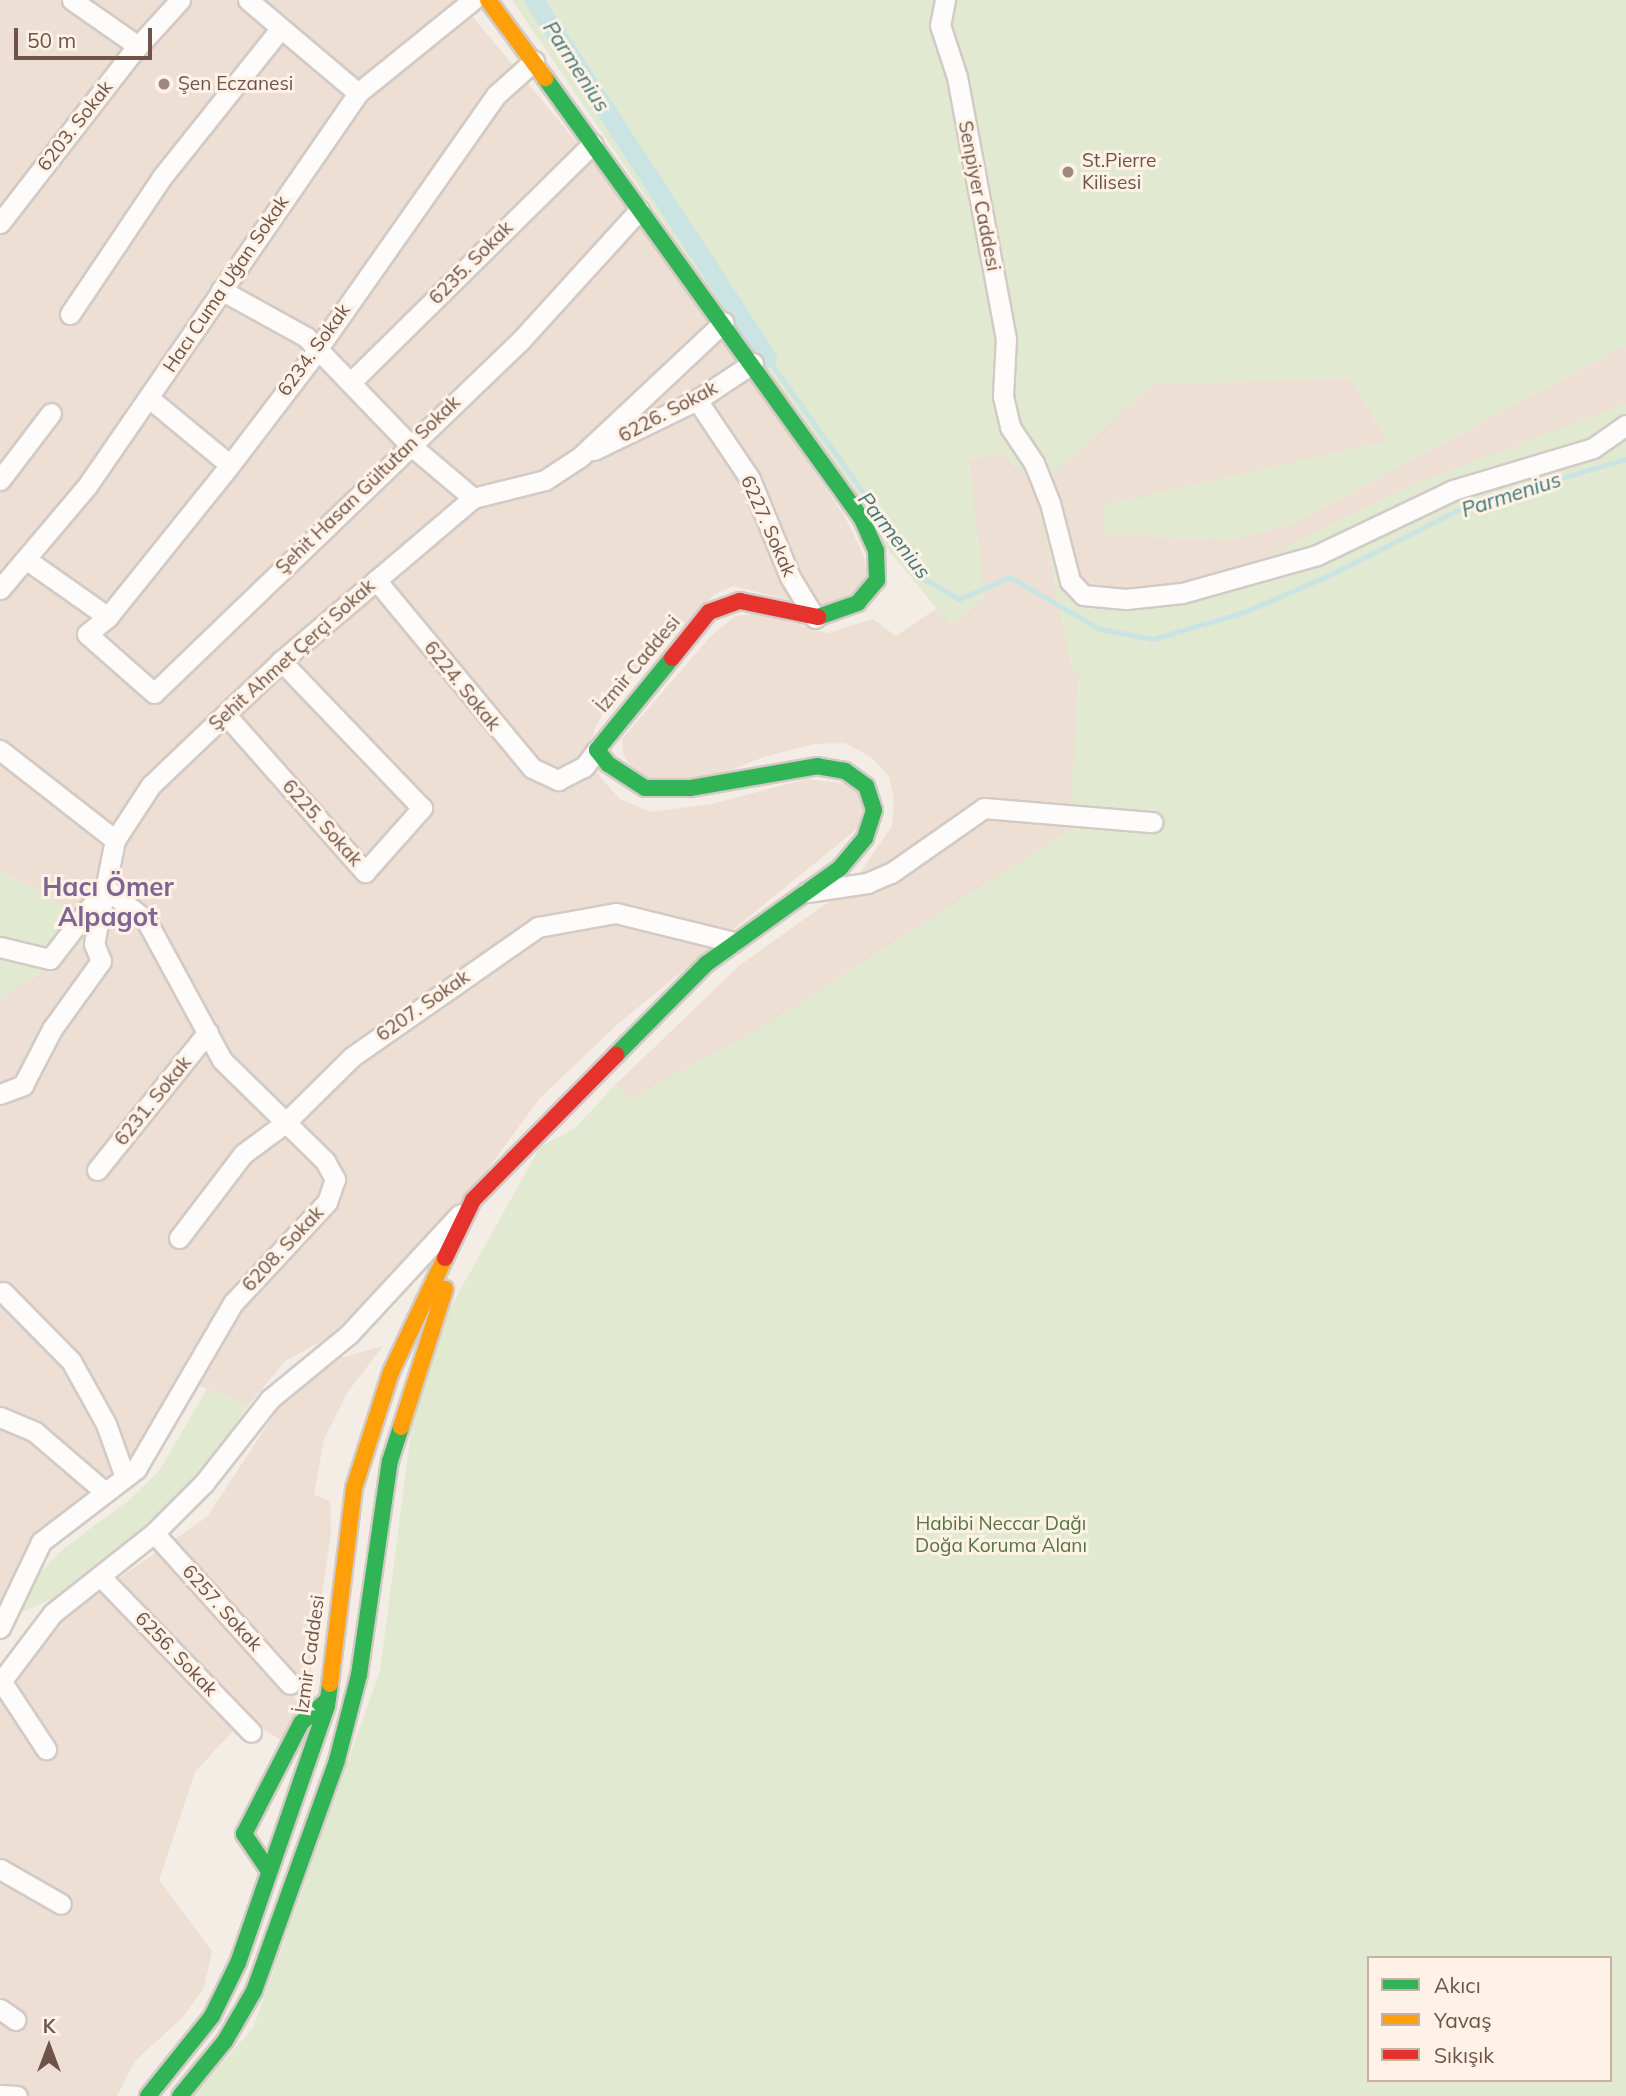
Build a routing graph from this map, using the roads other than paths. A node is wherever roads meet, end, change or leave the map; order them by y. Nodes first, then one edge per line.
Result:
1 (72, 0) edge
2 (180, 0) edge
3 (248, 0) edge
4 (473, 0) edge
5 (488, 0) edge
6 (945, 0) edge
7 (280, 29) junction
8 (138, 46) junction
9 (534, 61) junction
10 (358, 93) junction
11 (592, 145) junction
12 (639, 209) junction
13 (0, 223) edge
14 (221, 290) junction
15 (70, 314) dead end
16 (724, 322) junction
17 (317, 346) junction
18 (753, 363) junction
19 (351, 382) junction
20 (149, 398) junction
21 (697, 400) junction
22 (51, 413) dead end
23 (1626, 425) edge
24 (409, 444) junction
25 (580, 457) junction
26 (230, 465) junction
27 (0, 480) edge
28 (473, 498) junction
29 (27, 560) junction
30 (376, 580) junction
31 (0, 589) edge
32 (108, 617) junction
33 (815, 618) junction
34 (87, 634) joint
35 (281, 661) junction
36 (226, 715) junction
37 (0, 750) edge
38 (597, 750) junction
39 (1152, 822) dead end
40 (115, 840) junction
41 (106, 888) junction
42 (804, 893) junction
43 (733, 942) junction
44 (0, 947) edge
45 (208, 1032) junction
46 (0, 1094) edge
47 (285, 1123) junction
48 (97, 1170) dead end
49 (473, 1200) junction
50 (179, 1238) dead end
51 (1, 1292) edge
52 (0, 1416) edge
53 (125, 1477) junction
54 (106, 1492) junction
55 (154, 1533) junction
56 (100, 1576) junction
57 (0, 1628) edge
58 (1, 1680) edge
59 (290, 1684) dead end
60 (327, 1700) junction
61 (251, 1732) dead end
62 (46, 1749) dead end
63 (0, 1869) edge
64 (269, 1871) junction
65 (61, 1904) dead end
66 (0, 2095) edge
67 (17, 2096) edge
68 (148, 2096) edge
69 (180, 2096) edge

1 - 8 street
2 - 8 street, 6203. Sokak
3 - 7 street
4 - 10 street, Hacı Cuma Uğan Sokak
5 - 9 street
6 - 23 street, Senpiyer Caddesi
7 - 10 street
7 - 15 street
8 - 13 street, 6203. Sokak
9 - 11 street
9 - 17 street, 6234. Sokak
10 - 14 street, Hacı Cuma Uğan Sokak
11 - 12 street
11 - 19 street, 6235. Sokak
12 - 16 street
12 - 24 street, Şehit Hasan Gültutan Sokak
14 - 17 street
14 - 20 street, Hacı Cuma Uğan Sokak
16 - 18 street
16 - 25 street, Şehit Ahmet Çerçi Sokak
17 - 19 street
17 - 26 street, 6234. Sokak
18 - 21 street, 6226. Sokak
18 - 33 street
19 - 24 street
20 - 26 street
20 - 29 street, Hacı Cuma Uğan Sokak
21 - 25 street, 6226. Sokak
21 - 33 street, 6227. Sokak
22 - 27 street
24 - 28 street
24 - 34 street, Şehit Hasan Gültutan Sokak
25 - 28 street, Şehit Ahmet Çerçi Sokak
26 - 32 street, 6234. Sokak
28 - 30 street, Şehit Ahmet Çerçi Sokak
29 - 31 street, Hacı Cuma Uğan Sokak
29 - 32 street
30 - 35 street, Şehit Ahmet Çerçi Sokak
30 - 38 street, 6224. Sokak
32 - 34 street, 6234. Sokak
33 - 38 street, İzmir Caddesi
35 - 36 street, Şehit Ahmet Çerçi Sokak
35 - 36 street, 6225. Sokak
36 - 40 street, Şehit Ahmet Çerçi Sokak
37 - 40 street
38 - 42 street, İzmir Caddesi
39 - 42 street
40 - 41 street, Şehit Ahmet Çerçi Sokak
41 - 44 street
41 - 45 street, 6208. Sokak
41 - 46 street, Şehit Ahmet Çerçi Sokak
42 - 43 street, İzmir Caddesi
43 - 47 street, 6207. Sokak
43 - 49 street, İzmir Caddesi
45 - 47 street, 6208. Sokak
45 - 48 street, 6231. Sokak
47 - 50 street, 6207. Sokak
47 - 53 street, 6208. Sokak
49 - 55 street
49 - 60 street, İzmir Caddesi
49 - 69 street, İzmir Caddesi
51 - 53 street
52 - 54 street
53 - 54 street, 6208. Sokak
54 - 57 street, 6208. Sokak
55 - 56 street
55 - 59 street, 6257. Sokak
56 - 58 street
56 - 61 street, 6256. Sokak
58 - 62 street
60 - 64 street, İzmir Caddesi
60 - 64 street
63 - 65 street
64 - 68 street, İzmir Caddesi
66 - 67 street

